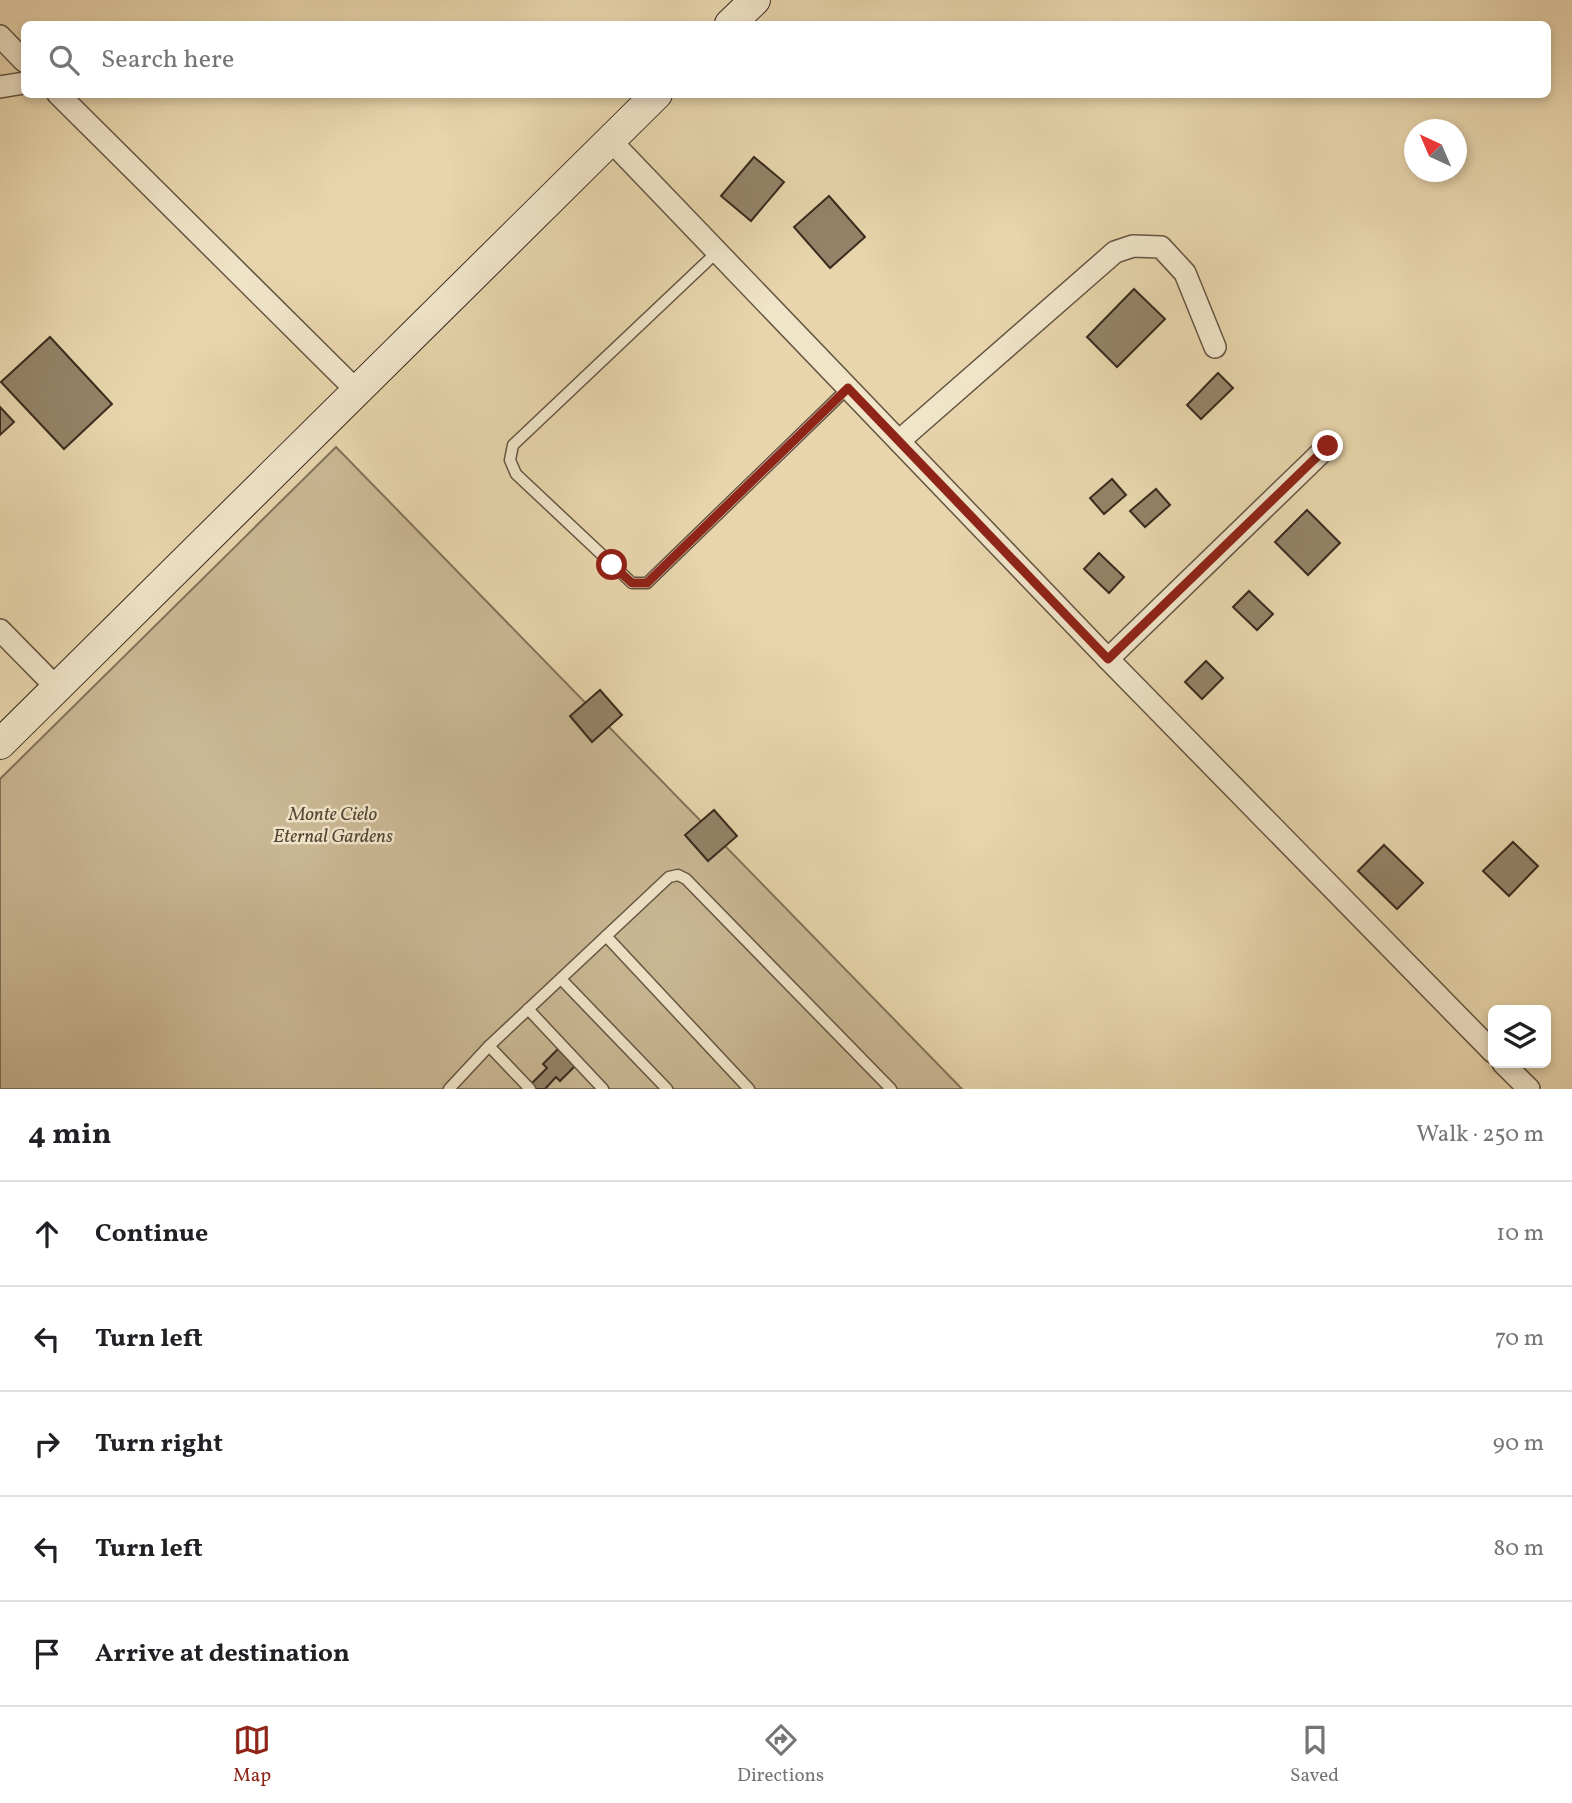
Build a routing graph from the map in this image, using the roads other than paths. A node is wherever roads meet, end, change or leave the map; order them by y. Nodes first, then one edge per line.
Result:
1 (755, 0) edge
2 (733, 21) edge
3 (0, 36) edge
4 (21, 58) edge
5 (21, 83) edge
6 (0, 87) edge
7 (62, 98) edge
8 (653, 98) edge
9 (610, 140) junction
10 (717, 251) junction
11 (1215, 347) dead end
12 (848, 388) junction
13 (356, 391) junction
14 (899, 441) junction
15 (1328, 446) dead end
16 (0, 631) edge
17 (1108, 659) junction
18 (57, 688) junction
19 (0, 744) edge
20 (606, 936) junction
21 (561, 979) junction
22 (528, 1009) junction
23 (489, 1046) junction
24 (1488, 1047) edge
25 (1508, 1068) edge
26 (456, 1087) edge
27 (530, 1089) edge
28 (603, 1089) edge
29 (667, 1089) edge
30 (749, 1089) edge
31 (891, 1089) edge
32 (1529, 1089) edge

1 - 2 street
3 - 4 street
5 - 6 street
7 - 13 street
8 - 9 street
9 - 10 street
9 - 13 street
10 - 12 street
10 - 12 lane
11 - 14 street
12 - 14 street
13 - 18 street
14 - 17 street
15 - 17 street
16 - 18 street
17 - 24 street
18 - 19 street
20 - 21 lane
20 - 30 lane
20 - 31 lane
21 - 22 lane
21 - 29 lane
22 - 23 lane
22 - 28 lane
23 - 26 lane
23 - 27 lane
25 - 32 street

